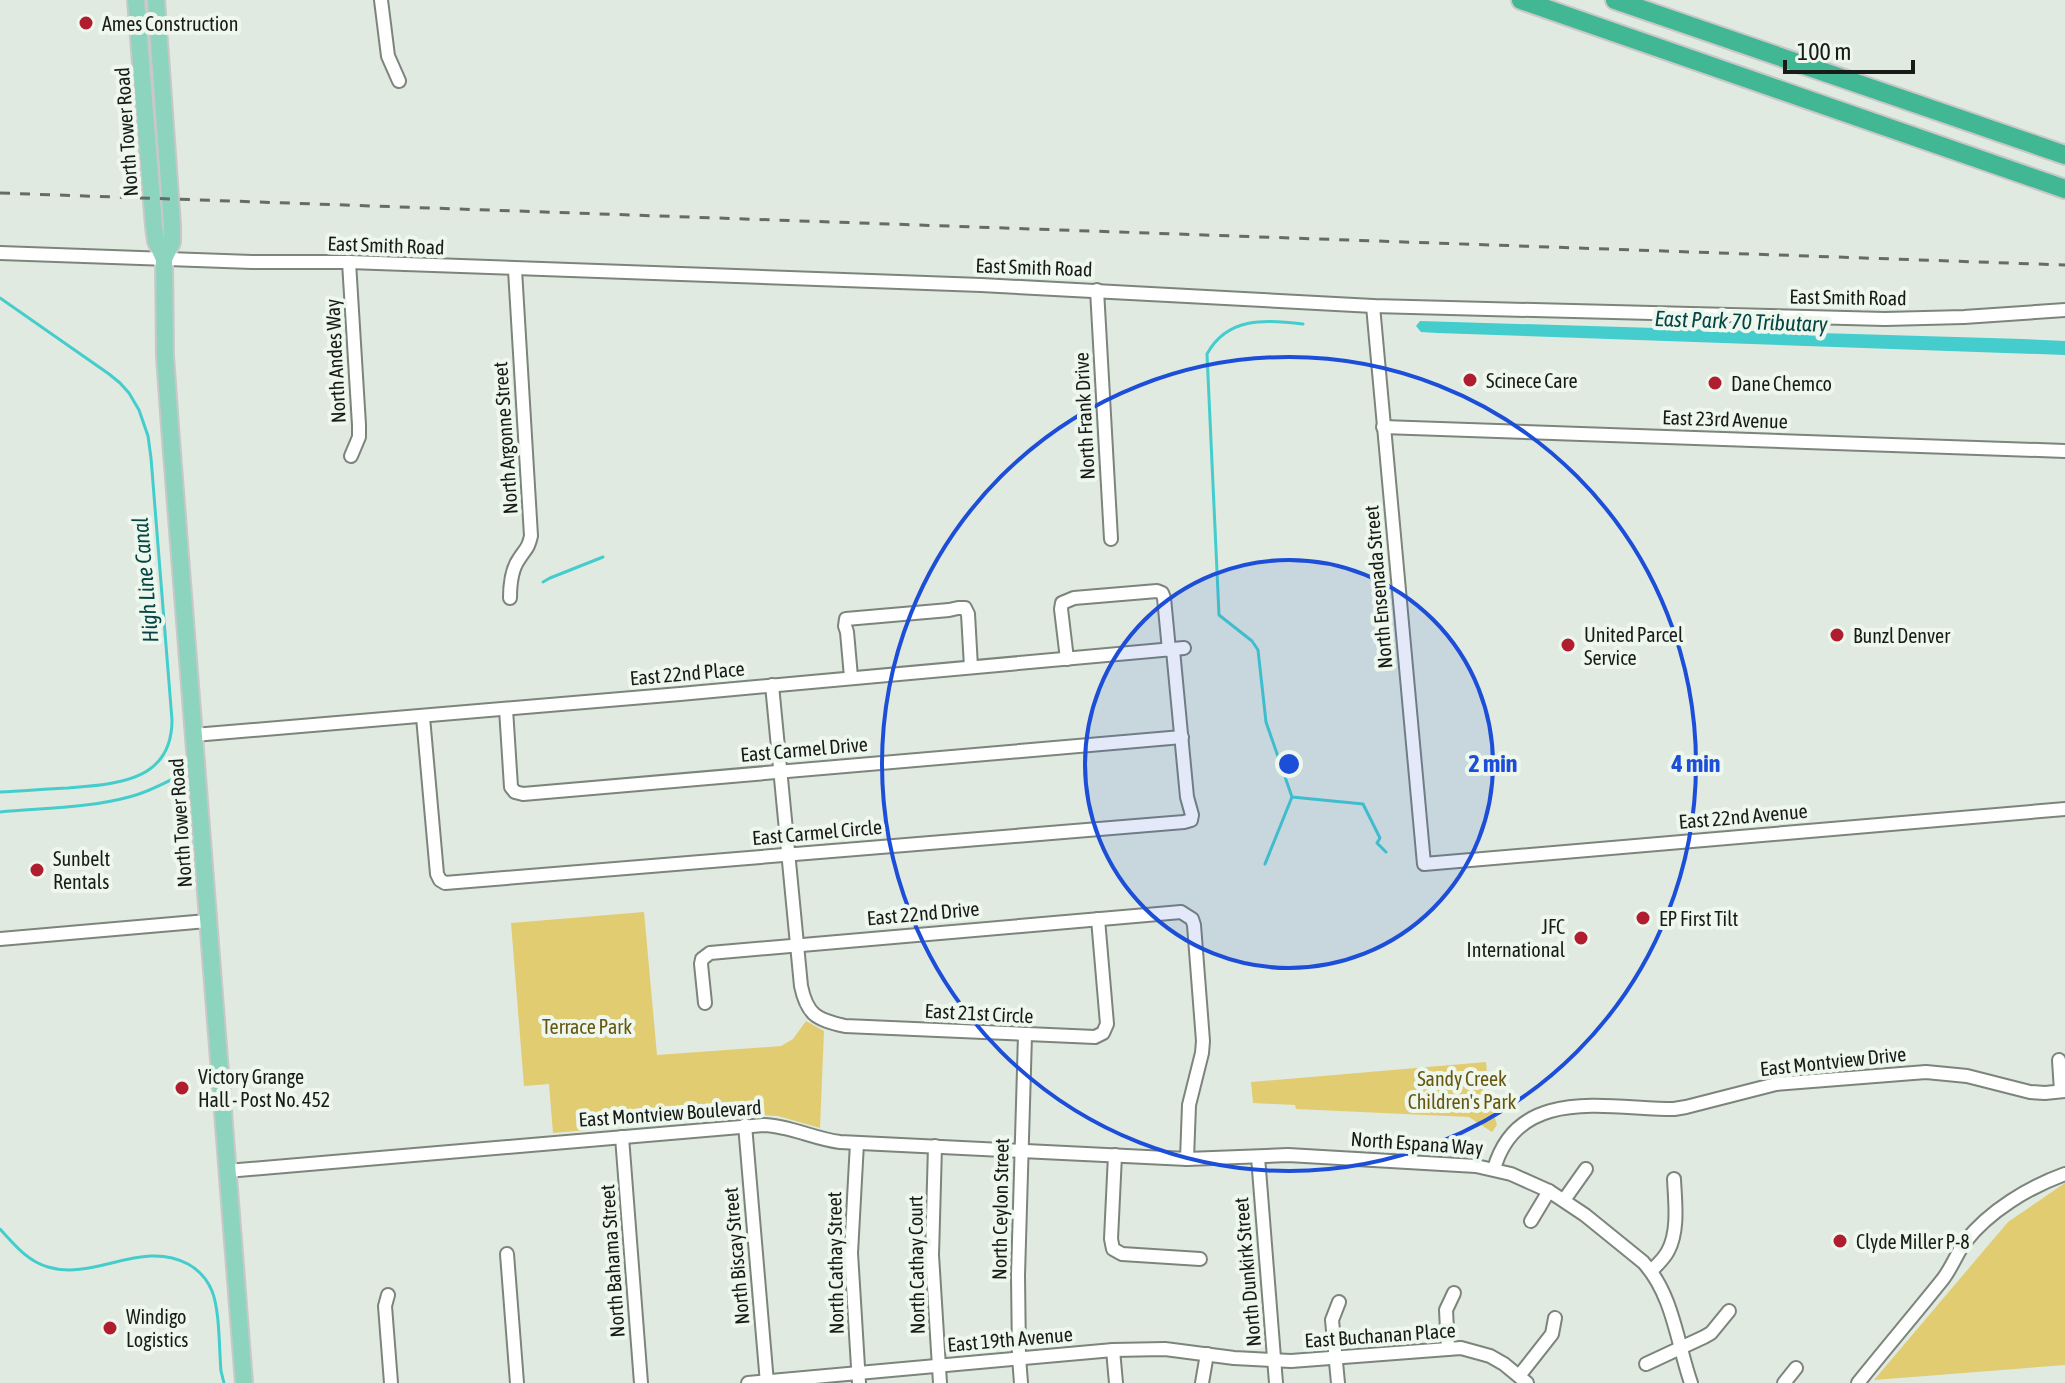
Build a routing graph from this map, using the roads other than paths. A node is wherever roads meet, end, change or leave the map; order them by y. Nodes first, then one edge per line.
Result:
1 (136, 0) edge
2 (156, 0) edge
3 (381, 0) edge
4 (1521, 0) edge
5 (1615, 0) edge
6 (399, 81) dead end
7 (2065, 155) edge
8 (2065, 189) edge
9 (0, 253) edge
10 (164, 259) junction
11 (349, 262) junction
12 (515, 270) junction
13 (1097, 290) junction
14 (1373, 306) junction
15 (2065, 310) edge
16 (1383, 427) junction
17 (2065, 451) edge
18 (351, 456) dead end
19 (1111, 539) dead end
20 (510, 598) dead end
21 (1175, 649) junction
22 (1067, 659) junction
23 (971, 667) junction
24 (851, 677) junction
25 (772, 685) junction
26 (506, 709) junction
27 (423, 717) junction
28 (194, 735) junction
29 (1182, 737) junction
30 (780, 771) junction
31 (2065, 809) edge
32 (788, 855) junction
33 (1424, 864) joint
34 (1098, 919) junction
35 (207, 921) junction
36 (0, 939) edge
37 (797, 944) junction
38 (705, 1003) dead end
39 (1025, 1035) junction
40 (2059, 1060) dead end
41 (2063, 1091) edge
42 (745, 1125) junction
43 (622, 1137) junction
44 (857, 1143) junction
45 (935, 1146) junction
46 (1021, 1150) junction
47 (1115, 1155) junction
48 (1258, 1157) junction
49 (1187, 1159) junction
50 (1494, 1169) junction
51 (1586, 1169) dead end
52 (227, 1171) junction
53 (2065, 1174) edge
54 (1674, 1179) dead end
55 (1549, 1191) junction
56 (1564, 1200) junction
57 (1531, 1221) dead end
58 (507, 1254) dead end
59 (1200, 1259) dead end
60 (1651, 1271) junction
61 (1454, 1293) dead end
62 (388, 1295) dead end
63 (1339, 1302) dead end
64 (1729, 1311) dead end
65 (1555, 1318) dead end
66 (1681, 1348) junction
67 (1448, 1349) junction
68 (1113, 1350) junction
69 (1207, 1354) junction
70 (1019, 1357) junction
71 (1335, 1358) junction
72 (1275, 1361) junction
73 (1646, 1364) dead end
74 (938, 1365) junction
75 (1796, 1368) dead end
76 (858, 1378) edge
77 (1523, 1379) edge
78 (767, 1382) edge
79 (244, 1383) edge
80 (391, 1383) edge
81 (517, 1383) edge
82 (641, 1383) edge
83 (748, 1383) edge
84 (940, 1383) edge
85 (1021, 1383) edge
86 (1116, 1383) edge
87 (1202, 1383) edge
88 (1276, 1383) edge
89 (1338, 1383) edge
90 (1691, 1383) edge
91 (1784, 1383) edge
92 (1858, 1383) edge

1 - 10 main road, North Tower Road
2 - 10 main road, North Tower Road
3 - 6 street
4 - 8 highway
5 - 7 highway
9 - 10 street, East Smith Road
10 - 11 street, East Smith Road
10 - 28 main road, North Tower Road
11 - 12 street, East Smith Road
11 - 18 street, North Andes Way
12 - 13 street, East Smith Road
12 - 20 street, North Argonne Street
13 - 14 street, East Smith Road
13 - 19 street, North Frank Drive
14 - 15 street, East Smith Road
14 - 16 street, North Ensenada Street
16 - 17 street, East 23rd Avenue
16 - 33 street, North Ensenada Street
21 - 22 street, East 22nd Place
21 - 22 street, East Carmel Circle
21 - 29 street, East Carmel Circle
22 - 23 street, East 22nd Place
23 - 24 street, East 22nd Place
23 - 24 street
24 - 25 street, East 22nd Place
25 - 26 street, East 22nd Place
25 - 30 street
26 - 27 street, East 22nd Place
26 - 30 street, East Carmel Drive
27 - 28 street, East 22nd Place
27 - 32 street, East Carmel Circle
28 - 35 main road, North Tower Road
29 - 30 street, East Carmel Drive
29 - 32 street, East Carmel Circle
30 - 32 street
31 - 33 street, East 22nd Avenue
32 - 37 street
34 - 37 street, East 22nd Drive
34 - 39 street, East 21st Circle
34 - 49 street, East 22nd Drive
35 - 36 street
35 - 52 main road, North Tower Road
37 - 38 street, East 22nd Drive
37 - 39 street, East 21st Circle
39 - 46 street, North Ceylon Street
40 - 41 street, East Montview Drive
41 - 50 street, East Montview Drive
42 - 43 street, East Montview Boulevard
42 - 44 street, East Montview Boulevard
42 - 78 street, North Biscay Street
43 - 52 street, East Montview Boulevard
43 - 82 street, North Bahama Street
44 - 45 street, East Montview Boulevard
44 - 76 street, North Cathay Street
45 - 46 street, East Montview Boulevard
45 - 74 street, North Cathay Court
46 - 47 street, East Montview Boulevard
46 - 70 street, North Ceylon Street
47 - 49 street, East Montview Boulevard
47 - 59 street
48 - 49 street, East Montview Boulevard
48 - 50 street, North Espana Way
48 - 72 street, North Dunkirk Street
50 - 55 street, North Espana Way
51 - 56 street
52 - 79 main road, North Tower Road
53 - 92 street
54 - 60 street
55 - 56 street, North Espana Way
55 - 57 street
56 - 60 street, North Espana Way
58 - 81 street
60 - 66 street, North Espana Way
61 - 67 street
62 - 80 street
63 - 71 street
64 - 66 street
65 - 77 street
66 - 73 street
66 - 90 street, North Espana Way
67 - 71 street, East Buchanan Place
67 - 77 street, East Buchanan Place
68 - 69 street, East 19th Avenue
68 - 70 street, East 19th Avenue
68 - 86 street
69 - 72 street, East 19th Avenue
69 - 87 street
70 - 74 street, East 19th Avenue
70 - 85 street, North Ceylon Street
71 - 72 street, East Buchanan Place
71 - 89 street
72 - 88 street, North Dunkirk Street
74 - 76 street, East 19th Avenue
74 - 84 street, North Cathay Court
75 - 91 street
76 - 78 street, East 19th Avenue
78 - 83 street, East 19th Avenue

